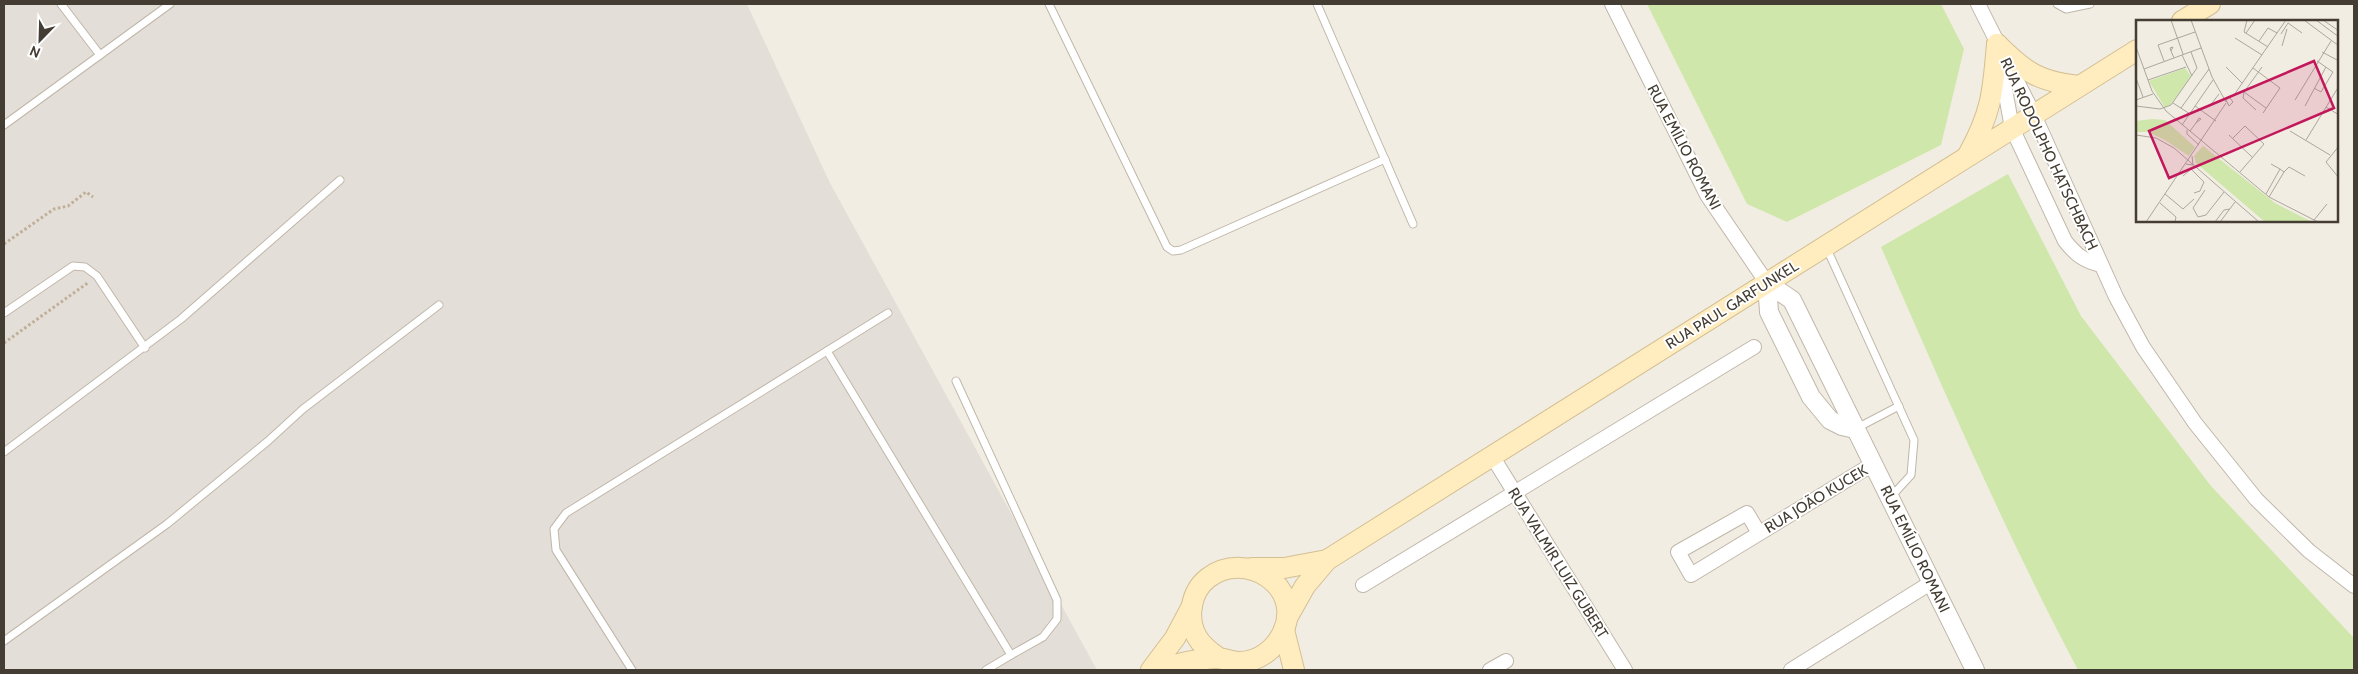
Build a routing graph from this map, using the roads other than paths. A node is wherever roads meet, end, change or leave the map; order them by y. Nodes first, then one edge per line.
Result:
1 (62, 4) edge
2 (170, 4) edge
3 (1049, 4) edge
4 (1317, 4) edge
5 (1612, 4) edge
6 (1978, 4) edge
7 (2057, 4) edge
8 (2090, 4) edge
9 (2210, 4) edge
10 (2184, 20) edge
11 (1997, 44) junction
12 (2136, 51) edge
13 (100, 55) junction
14 (2079, 86) junction
15 (2034, 115) junction
16 (4, 125) edge
17 (2012, 128) junction
18 (1967, 157) junction
19 (1385, 158) junction
20 (340, 180) dead end
21 (1413, 224) dead end
22 (1826, 246) junction
23 (2101, 265) junction
24 (1767, 283) junction
25 (438, 305) dead end
26 (888, 313) dead end
27 (4, 314) edge
28 (145, 348) junction
29 (1754, 348) dead end
30 (827, 351) junction
31 (956, 381) dead end
32 (1899, 406) junction
33 (1856, 428) junction
34 (4, 452) edge
35 (1492, 456) junction
36 (1873, 464) junction
37 (1515, 493) junction
38 (1890, 498) junction
39 (1759, 533) junction
40 (1327, 560) junction
41 (1250, 568) junction
42 (1932, 582) junction
43 (1363, 585) dead end
44 (2354, 586) edge
45 (1192, 606) junction
46 (1285, 624) junction
47 (4, 641) edge
48 (1011, 655) junction
49 (1219, 658) junction
50 (1506, 661) dead end
51 (1246, 666) edge
52 (632, 670) edge
53 (986, 670) edge
54 (1151, 670) edge
55 (1157, 670) edge
56 (1294, 670) edge
57 (1490, 670) edge
58 (1624, 670) edge
59 (1791, 670) edge
60 (1975, 670) edge

1 - 13 lane
2 - 13 lane
3 - 19 lane
4 - 19 lane
5 - 24 street, RUA EMÍLIO ROMANI
6 - 11 street, RUA RODOLPHO HATSCHBACH
7 - 8 lane
9 - 10 main road
11 - 14 main road
11 - 15 street, RUA RODOLPHO HATSCHBACH
11 - 17 street, RUA RODOLPHO HATSCHBACH
11 - 18 main road
12 - 14 main road, RUA PAUL GARFUNKEL
13 - 16 lane
14 - 15 main road, RUA PAUL GARFUNKEL
15 - 17 main road, RUA PAUL GARFUNKEL
15 - 23 street, RUA RODOLPHO HATSCHBACH
17 - 18 main road, RUA PAUL GARFUNKEL
17 - 23 street, RUA RODOLPHO HATSCHBACH
18 - 22 main road, RUA PAUL GARFUNKEL
19 - 21 lane
20 - 28 lane
22 - 24 main road, RUA PAUL GARFUNKEL
22 - 32 lane
23 - 44 street, RUA RODOLPHO HATSCHBACH
24 - 33 street, RUA EMÍLIO ROMANI
24 - 33 street
24 - 35 main road, RUA PAUL GARFUNKEL
25 - 47 lane
26 - 30 lane
27 - 28 lane
28 - 34 lane
29 - 37 street
30 - 48 lane
30 - 52 lane
31 - 48 lane
32 - 33 lane
32 - 38 lane
33 - 36 street, RUA EMÍLIO ROMANI
35 - 37 street, RUA VALMIR LUIZ GUBERT
35 - 40 main road, RUA PAUL GARFUNKEL
36 - 38 street, RUA EMÍLIO ROMANI
36 - 39 street, RUA JOÃO KUCEK
37 - 43 street
37 - 58 street, RUA VALMIR LUIZ GUBERT
38 - 42 street, RUA EMÍLIO ROMANI
39 - 39 street, RUA JOÃO KUCEK
40 - 41 main road, RUA PAUL GARFUNKEL
40 - 46 main road, RUA PAUL GARFUNKEL
41 - 45 main road
41 - 46 main road
42 - 59 street
42 - 60 street, RUA EMÍLIO ROMANI
45 - 49 main road
45 - 54 main road
46 - 51 main road
46 - 56 main road
48 - 53 lane
49 - 51 main road
49 - 55 main road
50 - 57 street

